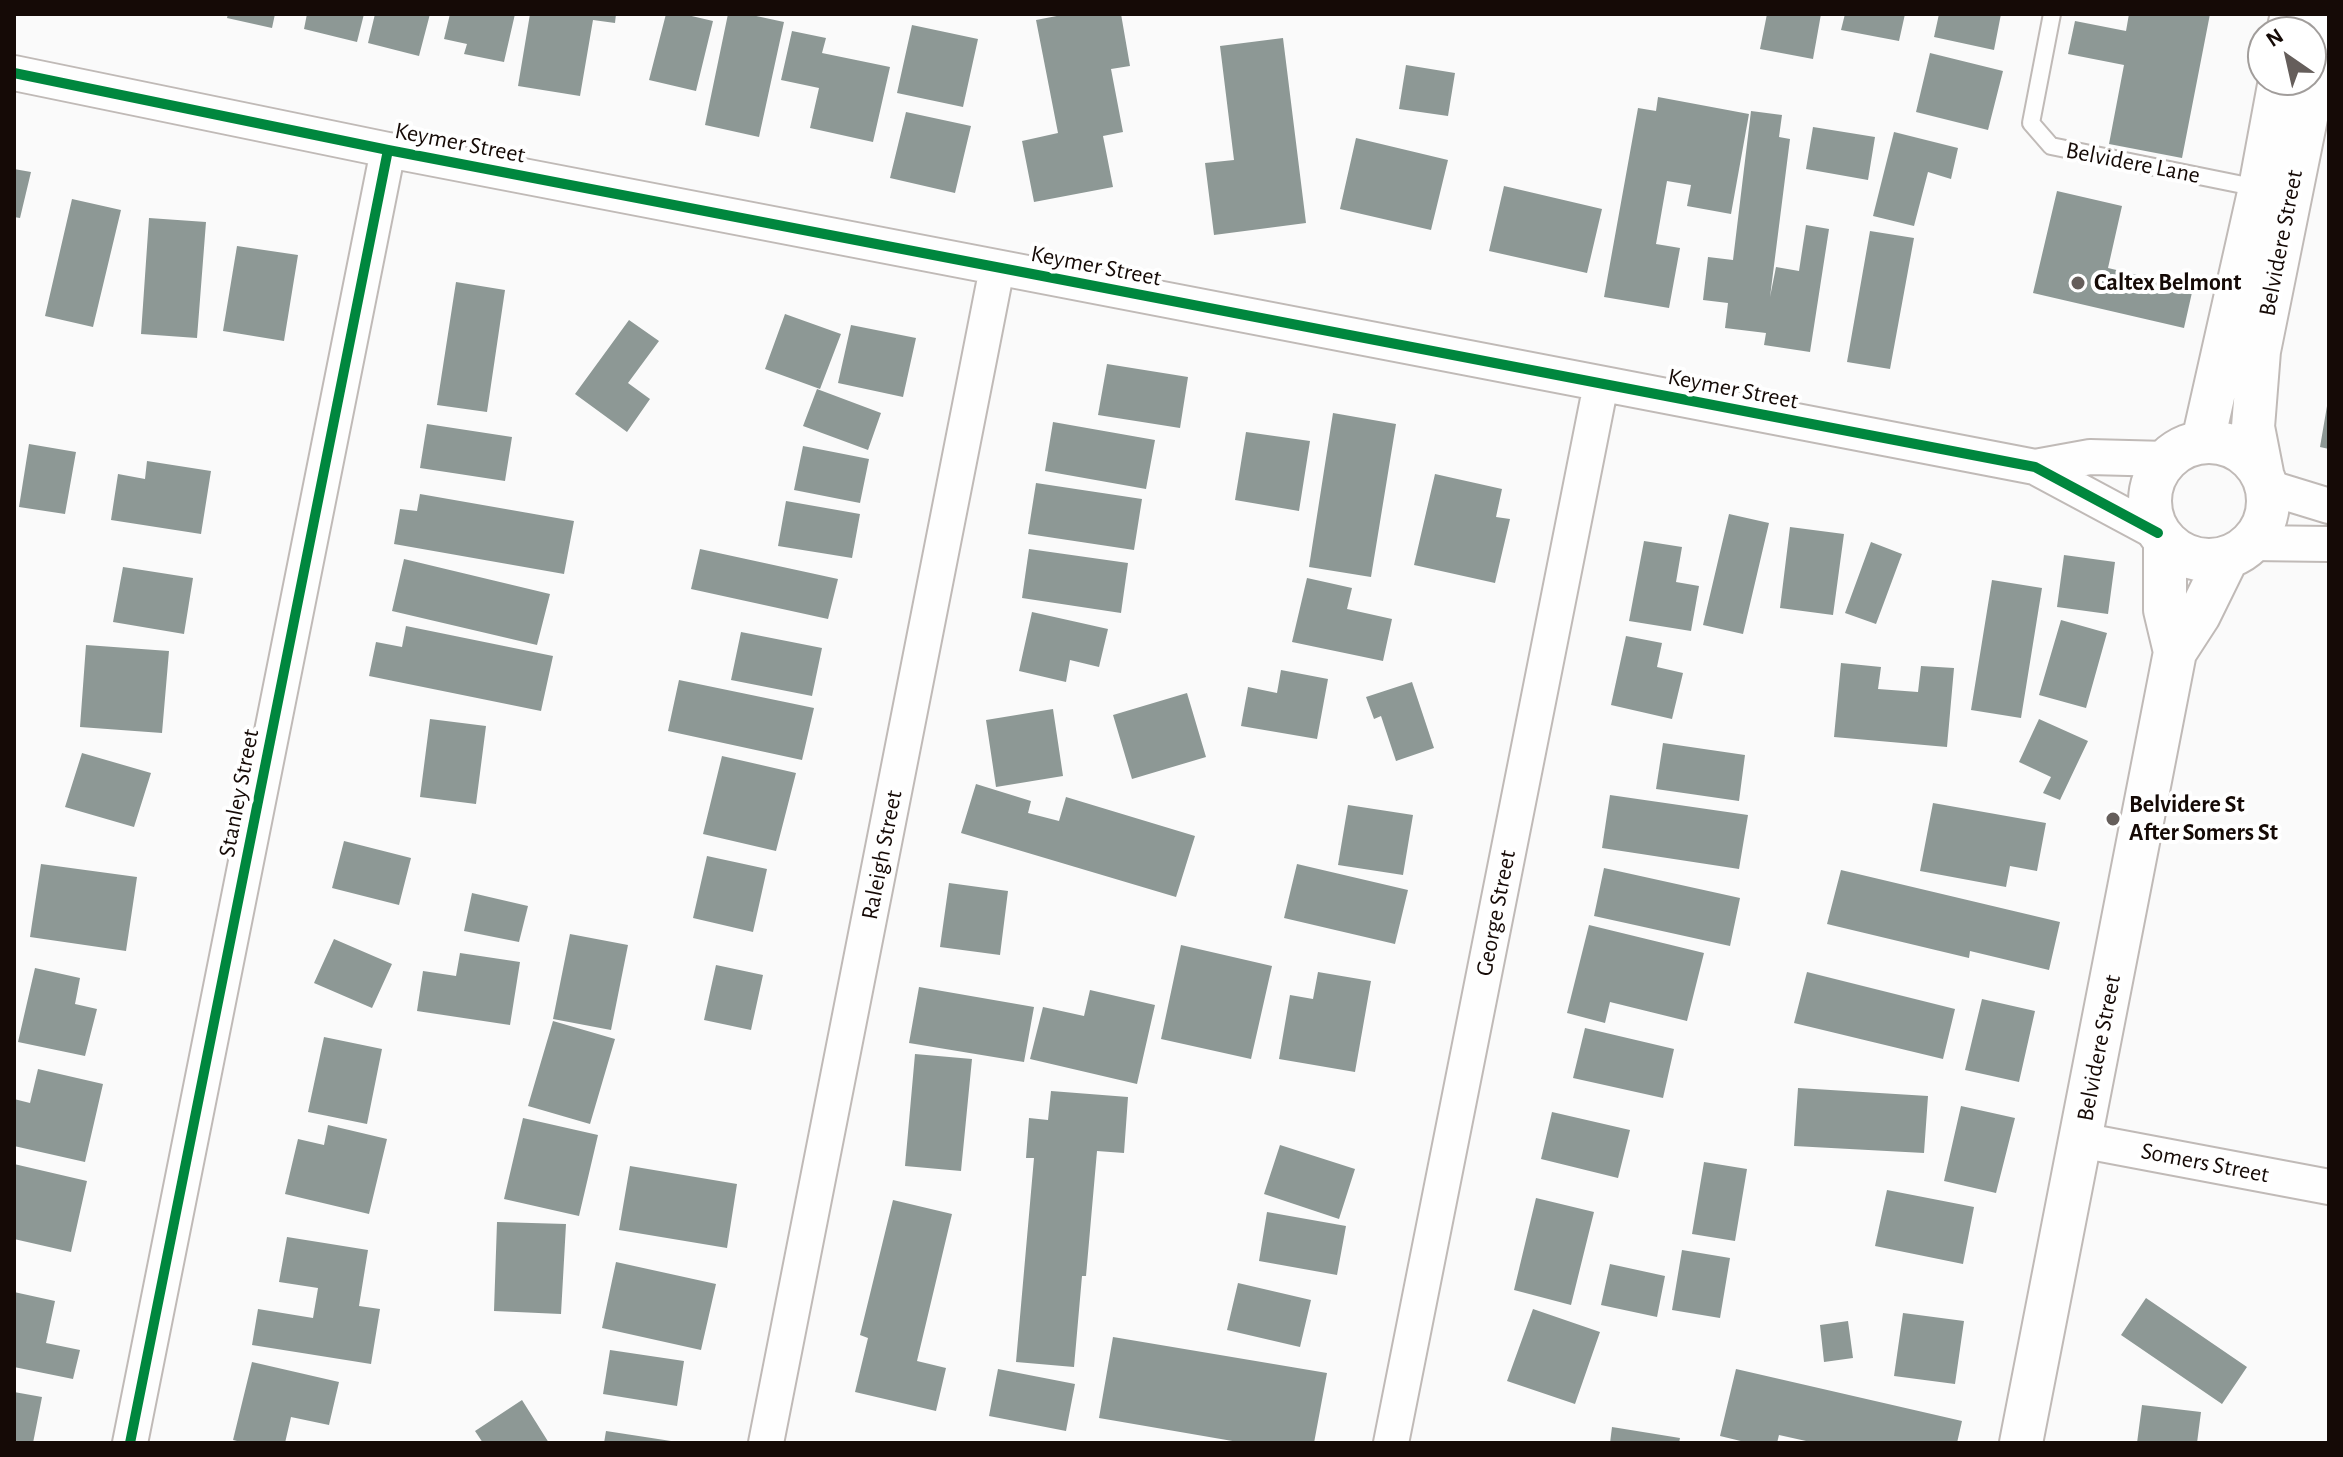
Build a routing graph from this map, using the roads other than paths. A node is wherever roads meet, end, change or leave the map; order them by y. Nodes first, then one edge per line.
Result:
1 (2052, 14) edge
2 (2327, 14) edge
3 (14, 73) edge
4 (2277, 96) edge
5 (388, 150) junction
6 (2260, 188) junction
7 (997, 268) junction
8 (1601, 384) junction
9 (2203, 441) junction
10 (2167, 459) junction
11 (2035, 467) junction
12 (2265, 480) junction
13 (2329, 506) edge
14 (2162, 538) junction
15 (2329, 544) edge
16 (2240, 550) junction
17 (2175, 652) junction
18 (2080, 1140) junction
19 (2329, 1187) edge
20 (130, 1443) edge
21 (766, 1443) edge
22 (1391, 1443) edge
23 (2021, 1443) edge

1 - 6 lane, Belvidere Lane
2 - 12 street, Belvidere Street
3 - 5 street, Keymer Street
4 - 6 street, Belvidere Street
5 - 7 street, Keymer Street
5 - 20 street, Stanley Street
6 - 9 street, Belvidere Street
7 - 8 street, Keymer Street
7 - 21 street, Raleigh Street
8 - 11 street, Keymer Street
8 - 22 street, George Street
9 - 10 street
9 - 12 street
10 - 11 street, Keymer Street
10 - 14 street
11 - 14 street, Keymer Street
12 - 13 street
12 - 16 street
14 - 16 street
14 - 17 street, Belvidere Street
15 - 16 street
16 - 17 street, Belvidere Street
17 - 18 street, Belvidere Street
18 - 19 street, Somers Street
18 - 23 street, Belvidere Street

